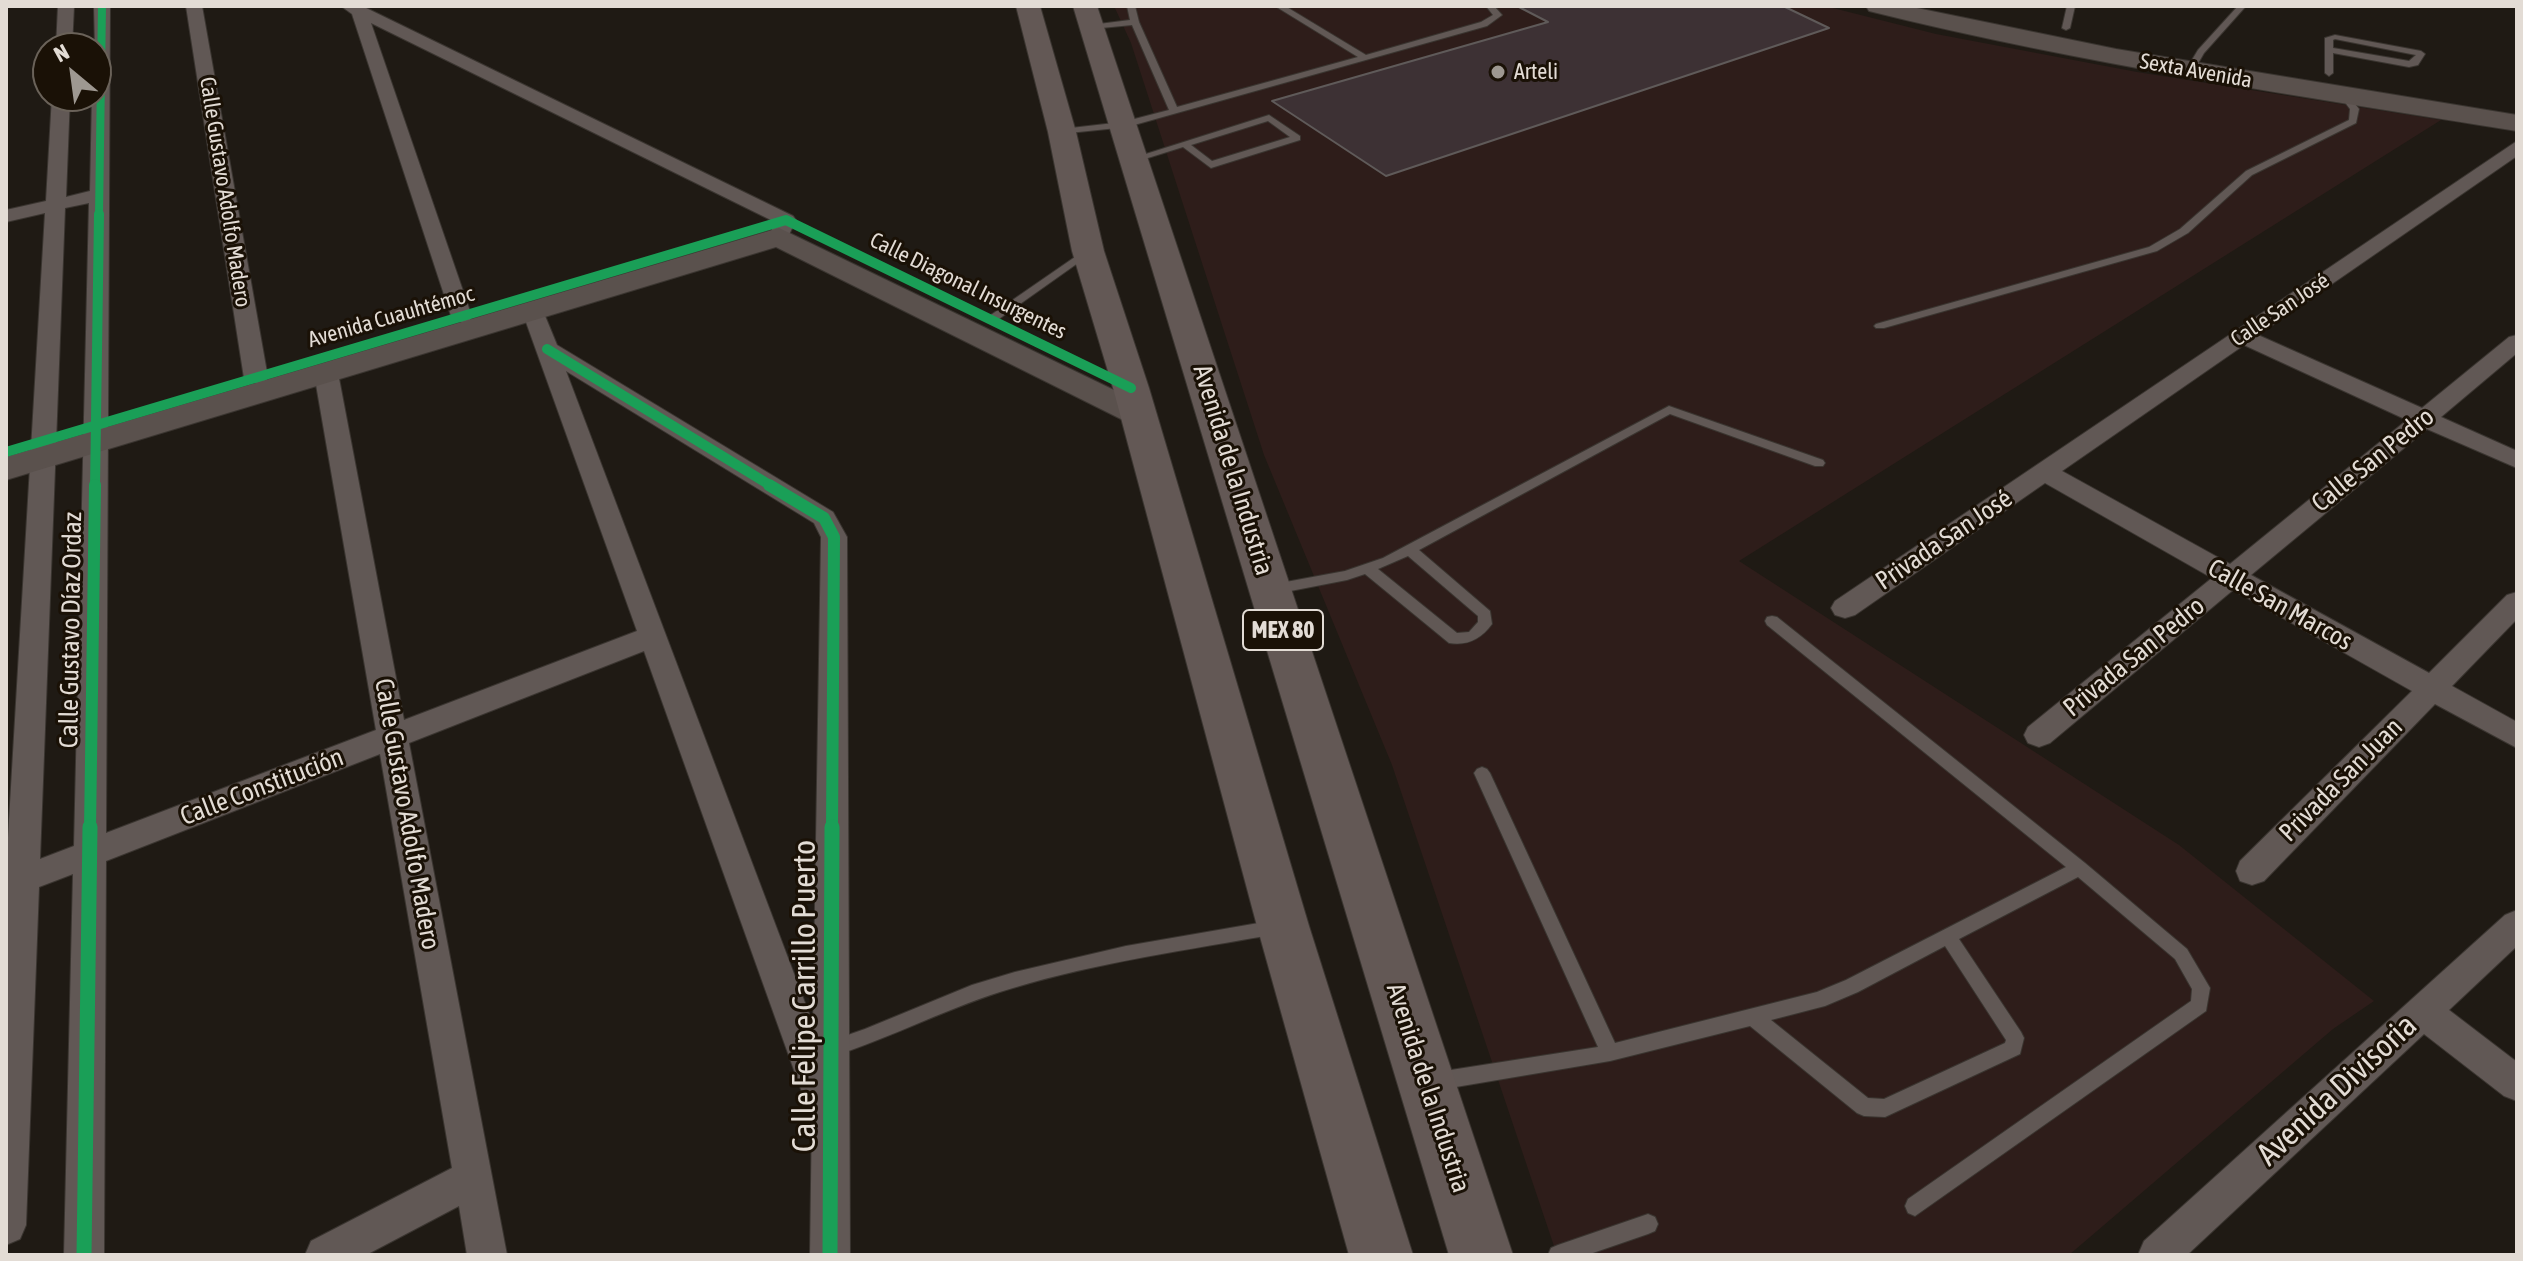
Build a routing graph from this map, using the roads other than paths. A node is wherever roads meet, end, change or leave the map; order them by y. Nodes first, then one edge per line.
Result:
1 (194, 6) edge
2 (1028, 6) edge
3 (1131, 6) edge
4 (1279, 6) edge
5 (1490, 6) edge
6 (1877, 6) edge
7 (1960, 6) edge
8 (2242, 6) edge
9 (354, 8) edge
10 (84, 11) edge
11 (2066, 12) edge
12 (1088, 16) edge
13 (1135, 22) junction
14 (73, 32) edge
15 (90, 32) edge
16 (1364, 57) junction
17 (2196, 61) junction
18 (2330, 62) junction
19 (2345, 97) junction
20 (2517, 104) edge
21 (1174, 111) junction
22 (60, 112) edge
23 (99, 112) edge
24 (2517, 123) edge
25 (1062, 132) junction
26 (1129, 142) junction
27 (1184, 144) junction
28 (2517, 147) edge
29 (99, 195) junction
30 (54, 205) junction
31 (6, 216) edge
32 (783, 228) junction
33 (1088, 251) junction
34 (533, 311) junction
35 (498, 313) junction
36 (461, 317) junction
37 (992, 319) junction
38 (1880, 326) dead end
39 (2242, 336) junction
40 (2517, 342) edge
41 (547, 349) junction
42 (326, 373) junction
43 (256, 378) junction
44 (1134, 401) junction
45 (2424, 418) junction
46 (96, 433) junction
47 (43, 449) junction
48 (6, 452) edge
49 (2517, 460) edge
50 (1819, 463) dead end
51 (6, 469) edge
52 (2044, 472) junction
53 (1409, 549) junction
54 (1367, 568) junction
55 (2229, 578) junction
56 (1270, 590) junction
57 (2517, 602) edge
58 (1845, 608) dead end
59 (1772, 621) dead end
60 (653, 636) junction
61 (2431, 689) junction
62 (2039, 735) dead end
63 (393, 736) junction
64 (2517, 736) edge
65 (1482, 773) dead end
66 (89, 854) junction
67 (2079, 868) junction
68 (2252, 871) dead end
69 (14, 883) edge
70 (2517, 925) edge
71 (1283, 926) junction
72 (1948, 936) junction
73 (2423, 1012) junction
74 (1753, 1017) junction
75 (831, 1049) junction
76 (1610, 1053) junction
77 (1426, 1083) junction
78 (2517, 1084) edge
79 (830, 1117) junction
80 (473, 1178) junction
81 (1915, 1206) dead end
82 (1648, 1224) dead end
83 (6, 1225) edge
84 (84, 1255) edge
85 (325, 1255) edge
86 (487, 1255) edge
87 (830, 1255) edge
88 (1381, 1255) edge
89 (1481, 1255) edge
90 (1558, 1255) edge
91 (2158, 1255) edge

1 - 43 street, Calle Gustavo Adolfo Madero
2 - 25 main road, MEX 80
3 - 13 lane
4 - 16 lane
5 - 16 lane
6 - 17 street, Sexta Avenida
7 - 11 street, Sexta Avenida
8 - 17 lane
9 - 32 street, Calle Diagonal Insurgentes
9 - 36 street
10 - 14 street, Calle Gustavo Díaz Ordaz
10 - 15 street, Calle Gustavo Díaz Ordaz
11 - 17 street, Sexta Avenida
12 - 13 lane
12 - 26 main road, Avenida de la Industria / MEX 80
13 - 21 lane
16 - 21 lane
17 - 18 street, Sexta Avenida
17 - 19 street, Sexta Avenida
18 - 18 lane
18 - 20 street, Sexta Avenida
19 - 24 street, Sexta Avenida
19 - 38 lane
21 - 26 lane
22 - 30 street, Calle Gustavo Díaz Ordaz
23 - 29 street, Calle Gustavo Díaz Ordaz
25 - 26 lane
25 - 33 main road, MEX 80
26 - 27 lane
26 - 56 main road, Avenida de la Industria / MEX 80
27 - 27 lane
28 - 39 street, Calle San José
29 - 30 street
29 - 46 street, Calle Gustavo Díaz Ordaz
30 - 31 street
30 - 47 street, Calle Gustavo Díaz Ordaz
32 - 34 street, Avenida Cuauhtémoc
32 - 35 street, Avenida Cuauhtémoc
32 - 37 street, Calle Diagonal Insurgentes
32 - 44 street, Calle Diagonal Insurgentes
33 - 37 lane
33 - 44 main road, MEX 80
34 - 35 street, Avenida Cuauhtémoc
34 - 41 street, Calle Felipe Carrillo Puerto
35 - 36 street, Avenida Cuauhtémoc
35 - 42 street, Avenida Cuauhtémoc
36 - 43 street, Avenida Cuauhtémoc
37 - 44 street, Calle Diagonal Insurgentes
39 - 45 street
39 - 52 street, Calle San José
40 - 45 street, Calle San Pedro
41 - 60 street, Calle Felipe Carrillo Puerto
41 - 75 street, Calle Felipe Carrillo Puerto
42 - 46 street, Avenida Cuauhtémoc
42 - 63 street, Calle Gustavo Adolfo Madero
43 - 46 street, Avenida Cuauhtémoc
44 - 71 main road, MEX 80
45 - 49 street
45 - 55 street, Calle San Pedro
46 - 47 street, Avenida Cuauhtémoc
46 - 66 street, Calle Gustavo Díaz Ordaz
47 - 48 street, Avenida Cuauhtémoc
47 - 51 street, Avenida Cuauhtémoc
47 - 69 street, Calle Gustavo Díaz Ordaz
50 - 53 lane
52 - 55 street, Calle San Marcos
52 - 58 street, Privada San José
53 - 54 lane
53 - 54 lane
54 - 56 lane
55 - 61 street, Calle San Marcos
55 - 62 street, Privada San Pedro
56 - 77 main road, Avenida de la Industria / MEX 80
57 - 61 street, Privada San Juan
59 - 67 lane
60 - 63 street, Calle Constitución
60 - 79 street, Calle Felipe Carrillo Puerto
61 - 64 street, Calle San Marcos
61 - 68 street, Privada San Juan
63 - 66 street, Calle Constitución
63 - 80 street, Calle Gustavo Adolfo Madero
65 - 76 lane
66 - 69 street, Calle Constitución
66 - 84 street, Calle Gustavo Díaz Ordaz
67 - 72 lane
67 - 81 lane
69 - 83 street, Calle Gustavo Díaz Ordaz
70 - 73 street, Avenida Divisoria
71 - 75 lane
71 - 88 main road, MEX 80
72 - 74 lane
72 - 74 lane
73 - 78 street
73 - 91 street, Avenida Divisoria
74 - 76 lane
75 - 79 street, Calle Felipe Carrillo Puerto
76 - 77 lane
77 - 89 main road, Avenida de la Industria / MEX 80
79 - 87 street, Calle Felipe Carrillo Puerto
80 - 85 street
80 - 86 street, Calle Gustavo Adolfo Madero
82 - 90 lane

